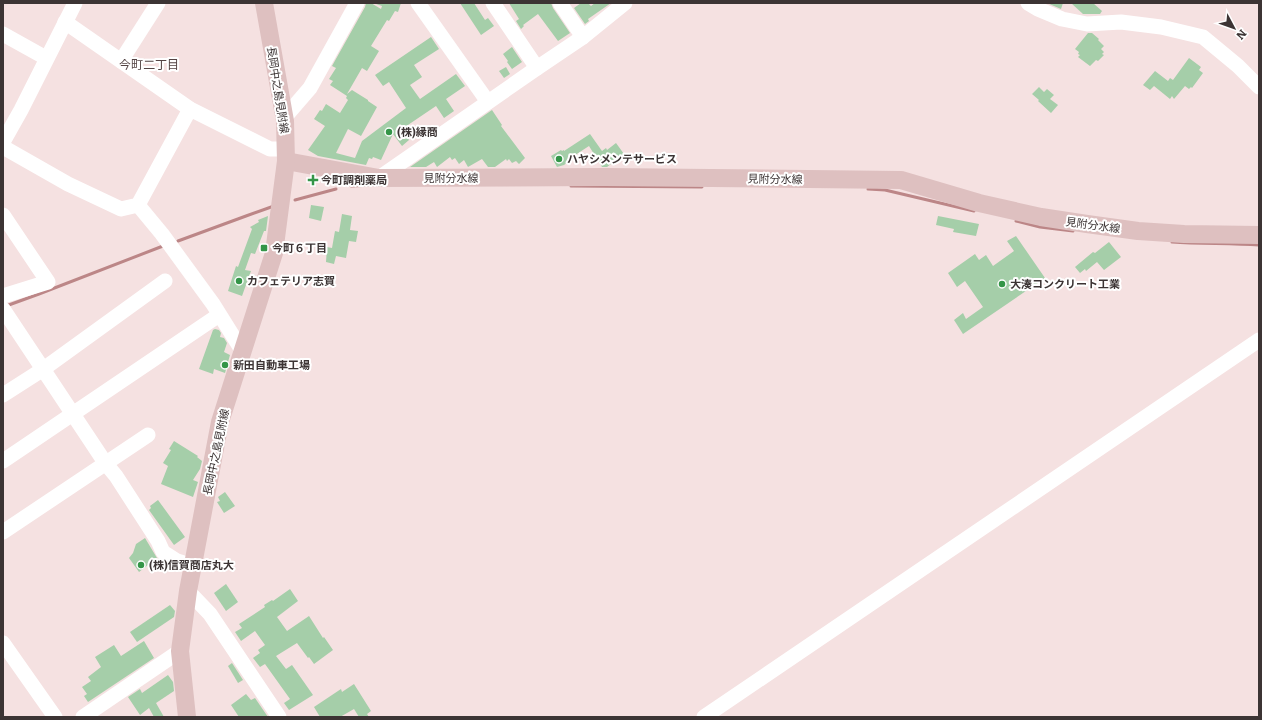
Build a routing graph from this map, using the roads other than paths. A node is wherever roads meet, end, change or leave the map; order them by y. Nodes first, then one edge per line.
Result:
1 (75, 3) edge
2 (158, 3) edge
3 (264, 3) edge
4 (357, 3) edge
5 (418, 3) edge
6 (493, 3) edge
7 (560, 3) edge
8 (625, 3) edge
9 (1028, 3) edge
10 (65, 22) junction
11 (3, 34) edge
12 (583, 37) junction
13 (46, 58) junction
14 (121, 61) junction
15 (537, 68) junction
16 (1259, 87) edge
17 (488, 102) junction
18 (190, 109) junction
19 (285, 118) junction
20 (3, 142) edge
21 (3, 147) edge
22 (286, 155) junction
23 (379, 178) junction
24 (138, 205) junction
25 (3, 214) edge
26 (1259, 235) edge
27 (165, 281) dead end
28 (3, 296) edge
29 (3, 309) edge
30 (218, 315) junction
31 (1259, 340) edge
32 (243, 352) junction
33 (42, 370) junction
34 (3, 396) edge
35 (72, 414) junction
36 (148, 435) dead end
37 (3, 461) edge
38 (106, 464) junction
39 (3, 532) edge
40 (193, 566) junction
41 (188, 591) junction
42 (3, 643) edge
43 (180, 651) junction
44 (55, 717) edge
45 (83, 717) edge
46 (187, 717) edge
47 (280, 717) edge
48 (704, 717) edge

1 - 10 street
2 - 14 street
3 - 19 main road, 長岡中之島見附線
4 - 19 street
5 - 17 street
6 - 15 street
7 - 12 street
8 - 12 street
9 - 16 street
10 - 13 street
10 - 14 street
11 - 13 street
12 - 15 street
13 - 20 street
14 - 18 street
15 - 17 street
17 - 23 street
18 - 22 street
18 - 24 street
19 - 22 main road, 長岡中之島見附線
21 - 24 street
22 - 23 main road, 見附分水線
22 - 32 main road, 長岡中之島見附線
23 - 26 main road, 見附分水線
24 - 30 street
25 - 28 street
27 - 33 street
29 - 33 street
30 - 32 street
30 - 35 street
31 - 48 street
32 - 40 main road, 長岡中之島見附線
33 - 34 street
33 - 35 street
35 - 37 street
35 - 38 street
36 - 38 street
38 - 39 street
38 - 40 street
40 - 41 main road, 長岡中之島見附線
41 - 43 main road, 長岡中之島見附線
41 - 47 street
42 - 44 street
43 - 45 street
43 - 46 main road, 長岡中之島見附線

